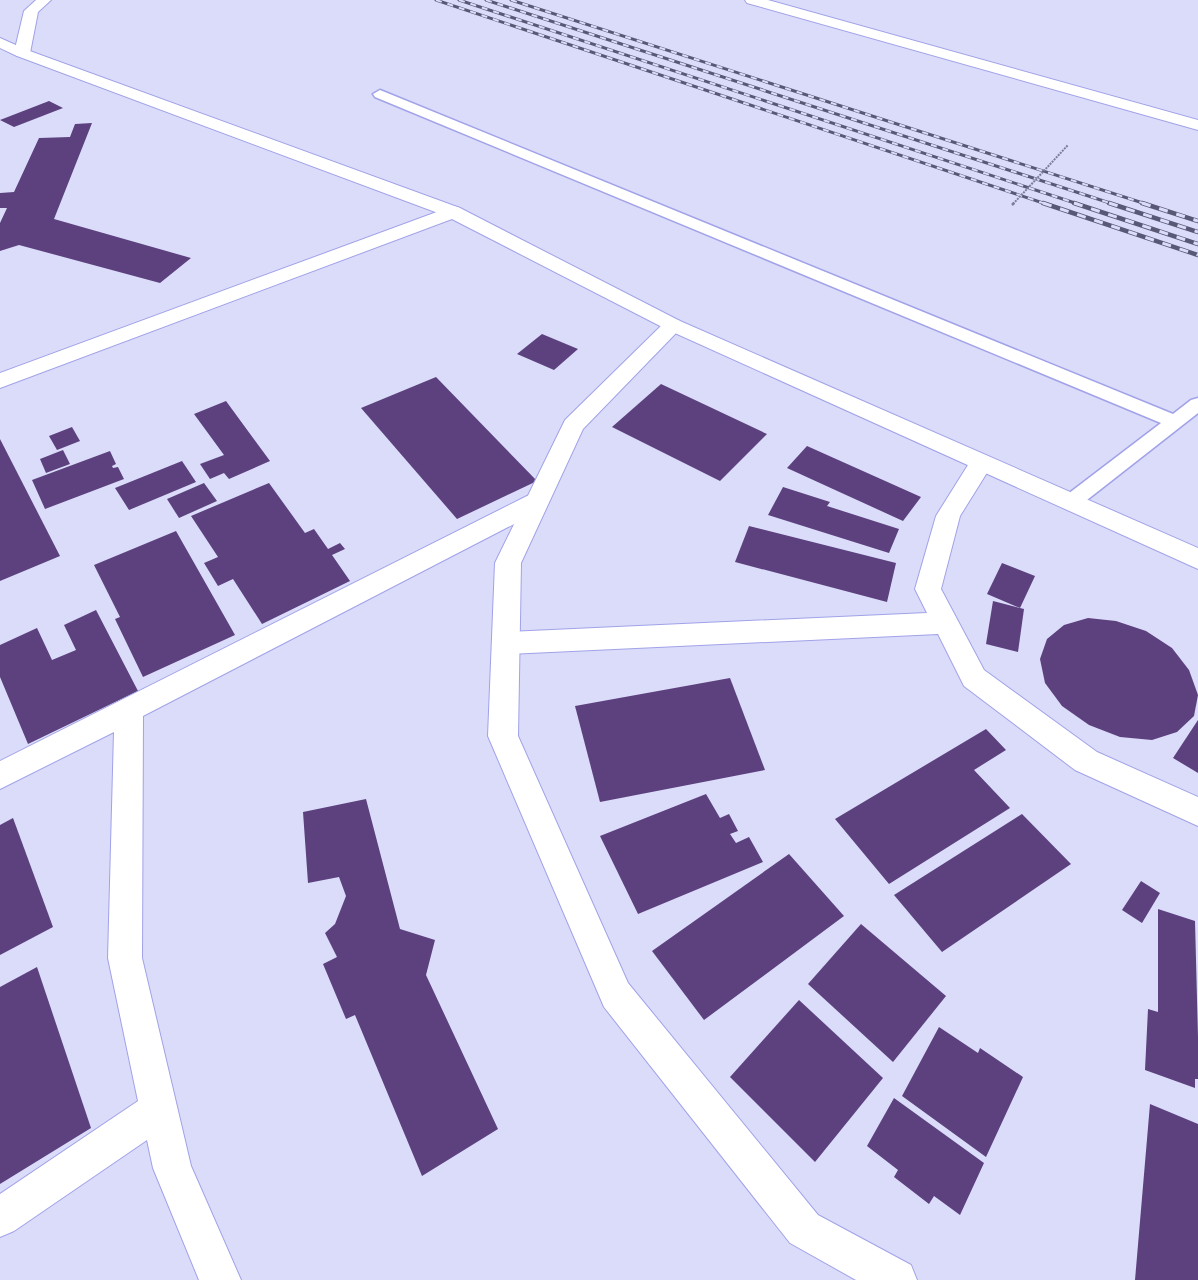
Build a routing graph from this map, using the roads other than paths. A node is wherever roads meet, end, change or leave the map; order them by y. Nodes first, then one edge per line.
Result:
1 (44, 0) edge
2 (752, 0) edge
3 (0, 42) edge
4 (22, 53) junction
5 (380, 94) dead end
6 (1198, 126) edge
7 (453, 212) junction
8 (674, 325) junction
9 (0, 380) edge
10 (1198, 404) edge
11 (1175, 422) junction
12 (981, 462) junction
13 (536, 502) junction
14 (1071, 502) junction
15 (1198, 559) edge
16 (946, 624) junction
17 (506, 643) junction
18 (129, 711) junction
19 (0, 776) edge
20 (1198, 812) edge
21 (159, 1109) junction
22 (0, 1217) edge
23 (884, 1277) edge
24 (220, 1280) edge

1 - 4 street
2 - 6 street
3 - 4 street
4 - 7 street
5 - 11 lane
7 - 8 street
7 - 9 street
8 - 12 street
8 - 13 street
10 - 11 lane
11 - 14 lane
12 - 14 street
12 - 16 street
13 - 17 street
13 - 18 street
14 - 15 street
16 - 17 street
16 - 20 street
17 - 23 street
18 - 19 street
18 - 21 street
21 - 22 street
21 - 24 street

